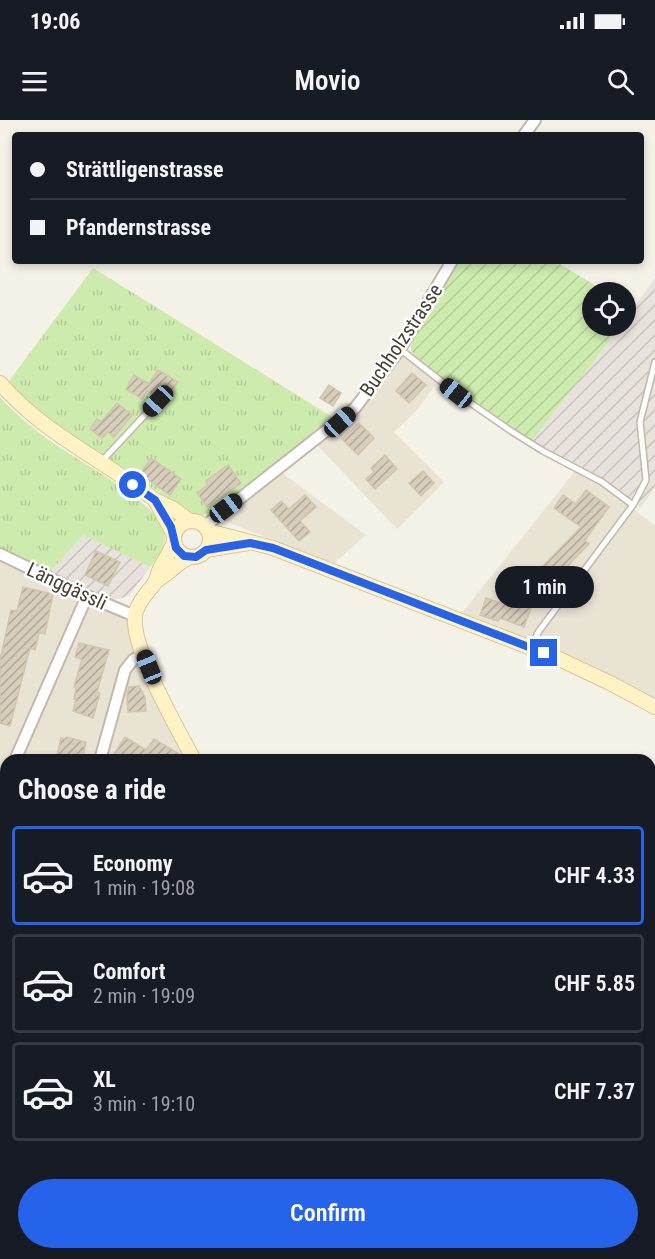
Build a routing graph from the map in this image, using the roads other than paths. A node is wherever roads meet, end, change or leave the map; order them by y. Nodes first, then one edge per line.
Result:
1 (450, 264) edge
2 (400, 349) junction
3 (655, 362) edge
4 (0, 383) edge
5 (158, 401) dead end
6 (100, 464) junction
7 (155, 500) junction
8 (633, 505) junction
9 (190, 521) junction
10 (207, 529) junction
11 (174, 539) junction
12 (250, 543) junction
13 (206, 550) junction
14 (0, 556) edge
15 (190, 557) junction
16 (156, 581) junction
17 (87, 596) junction
18 (135, 616) junction
19 (530, 648) junction
20 (143, 654) junction
21 (655, 707) edge
22 (18, 754) edge
23 (102, 754) edge
24 (191, 754) edge

1 - 2 street, Buchholzstrasse
2 - 8 lane
2 - 10 street, Buchholzstrasse
3 - 8 lane
4 - 6 main road
5 - 6 lane
6 - 7 main road
7 - 9 main road
7 - 11 main road
8 - 19 lane
9 - 10 main road
9 - 11 main road
10 - 12 main road
10 - 13 main road
11 - 15 main road
11 - 16 main road
12 - 13 main road
12 - 19 main road
13 - 15 main road
14 - 17 street, Länggässli
15 - 16 main road
16 - 18 main road
17 - 18 street, Länggässli
17 - 22 street
18 - 20 main road
19 - 21 main road
20 - 23 street
20 - 24 main road

